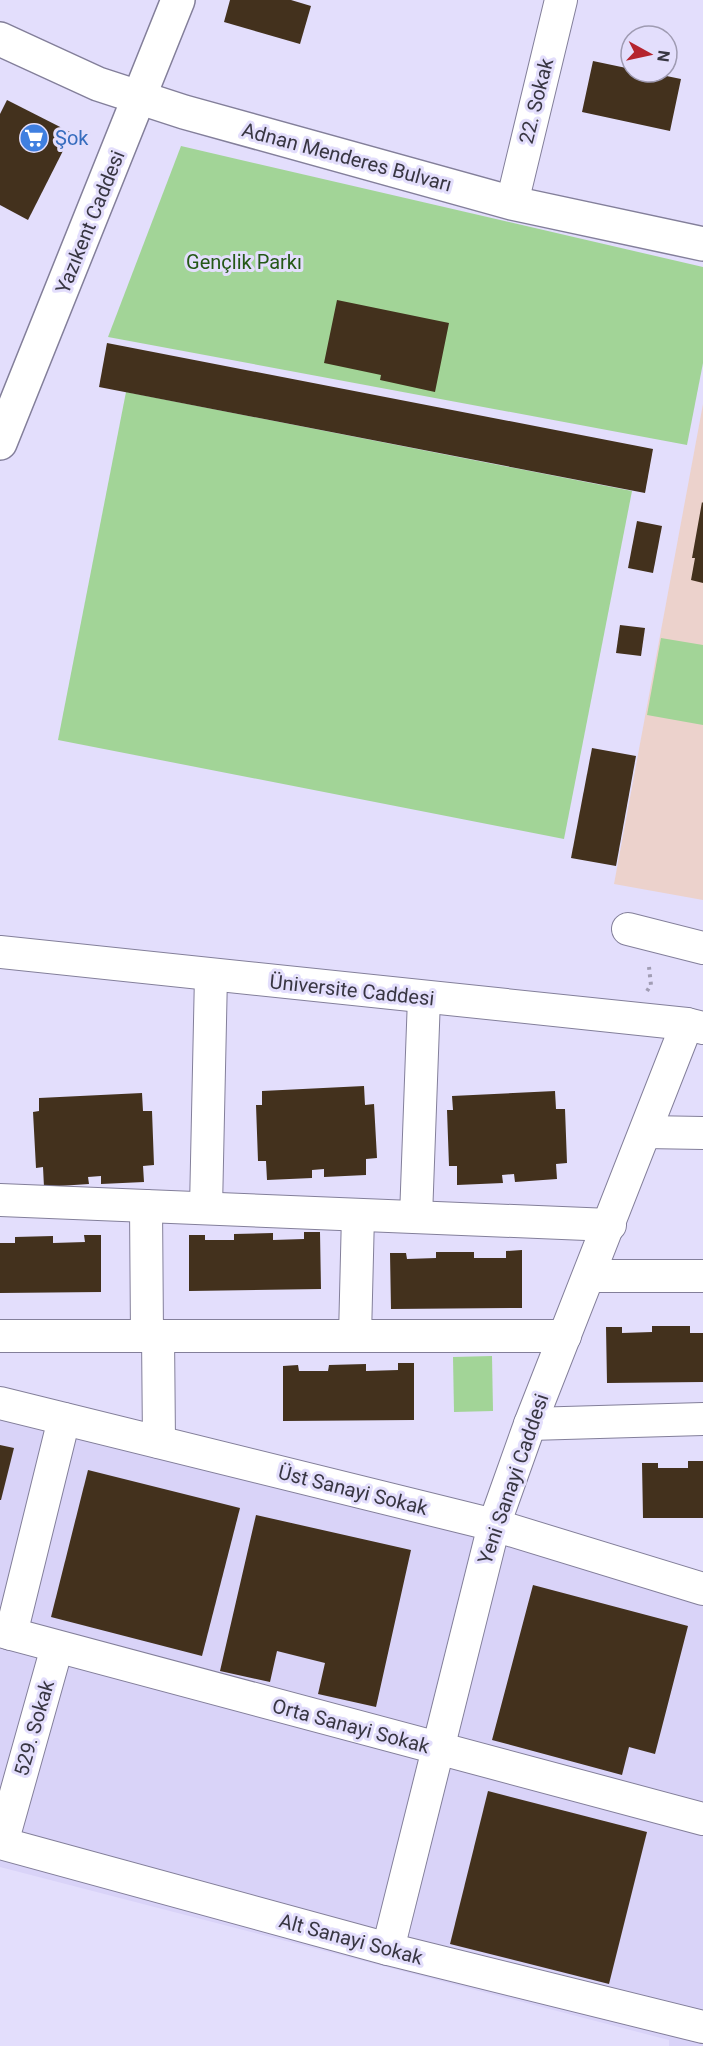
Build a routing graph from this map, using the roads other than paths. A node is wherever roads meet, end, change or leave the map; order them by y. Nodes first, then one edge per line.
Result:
1 (178, 0) edge
2 (561, 0) edge
3 (0, 39) edge
4 (139, 97) junction
5 (512, 203) junction
6 (703, 244) edge
7 (0, 443) edge
8 (628, 929) road end
9 (703, 948) edge
10 (0, 952) edge
11 (211, 975) junction
12 (424, 998) junction
13 (695, 1026) edge
14 (646, 1132) junction
15 (703, 1133) edge
16 (0, 1200) edge
17 (146, 1206) junction
18 (206, 1208) junction
19 (358, 1215) junction
20 (416, 1217) junction
21 (610, 1225) junction
22 (589, 1276) junction
23 (703, 1276) edge
24 (152, 1335) junction
25 (0, 1336) edge
26 (355, 1336) junction
27 (565, 1336) junction
28 (0, 1403) edge
29 (64, 1419) junction
30 (703, 1419) edge
31 (530, 1424) junction
32 (159, 1442) junction
33 (494, 1525) junction
34 (703, 1589) edge
35 (6, 1632) edge
36 (57, 1647) junction
37 (438, 1750) junction
38 (703, 1819) edge
39 (1, 1843) edge
40 (388, 1949) junction
41 (703, 2027) edge

1 - 4 main road, Yazıkent Caddesi
2 - 5 street, 22. Sokak
3 - 4 main road, Adnan Menderes Bulvarı
4 - 5 main road, Adnan Menderes Bulvarı
4 - 7 main road, Yazıkent Caddesi
5 - 6 main road, Adnan Menderes Bulvarı
8 - 9 street
10 - 11 street, Üniversite Caddesi
11 - 12 street, Üniversite Caddesi
11 - 18 street
12 - 13 street, Üniversite Caddesi
12 - 20 street
13 - 14 street, Yeni Sanayi Caddesi
14 - 15 street
14 - 21 street, Yeni Sanayi Caddesi
16 - 17 street
17 - 18 street
17 - 24 street
18 - 19 street
19 - 20 street
19 - 26 street
20 - 21 street
21 - 22 street, Yeni Sanayi Caddesi
22 - 23 street
22 - 27 street, Yeni Sanayi Caddesi
24 - 25 street
24 - 26 street
24 - 32 street
26 - 27 street
27 - 31 street, Yeni Sanayi Caddesi
28 - 29 street, Üst Sanayi Sokak
29 - 32 street, Üst Sanayi Sokak
29 - 35 street
30 - 31 street
31 - 33 street, Yeni Sanayi Caddesi
32 - 33 street, Üst Sanayi Sokak
33 - 34 street, Üst Sanayi Sokak
33 - 37 street, Yeni Sanayi Caddesi
35 - 36 street, Orta Sanayi Sokak
36 - 37 street, Orta Sanayi Sokak
36 - 39 street, 529. Sokak
37 - 38 street, Orta Sanayi Sokak
37 - 40 street, Yeni Sanayi Caddesi
39 - 40 street, Alt Sanayi Sokak
40 - 41 street, Alt Sanayi Sokak

